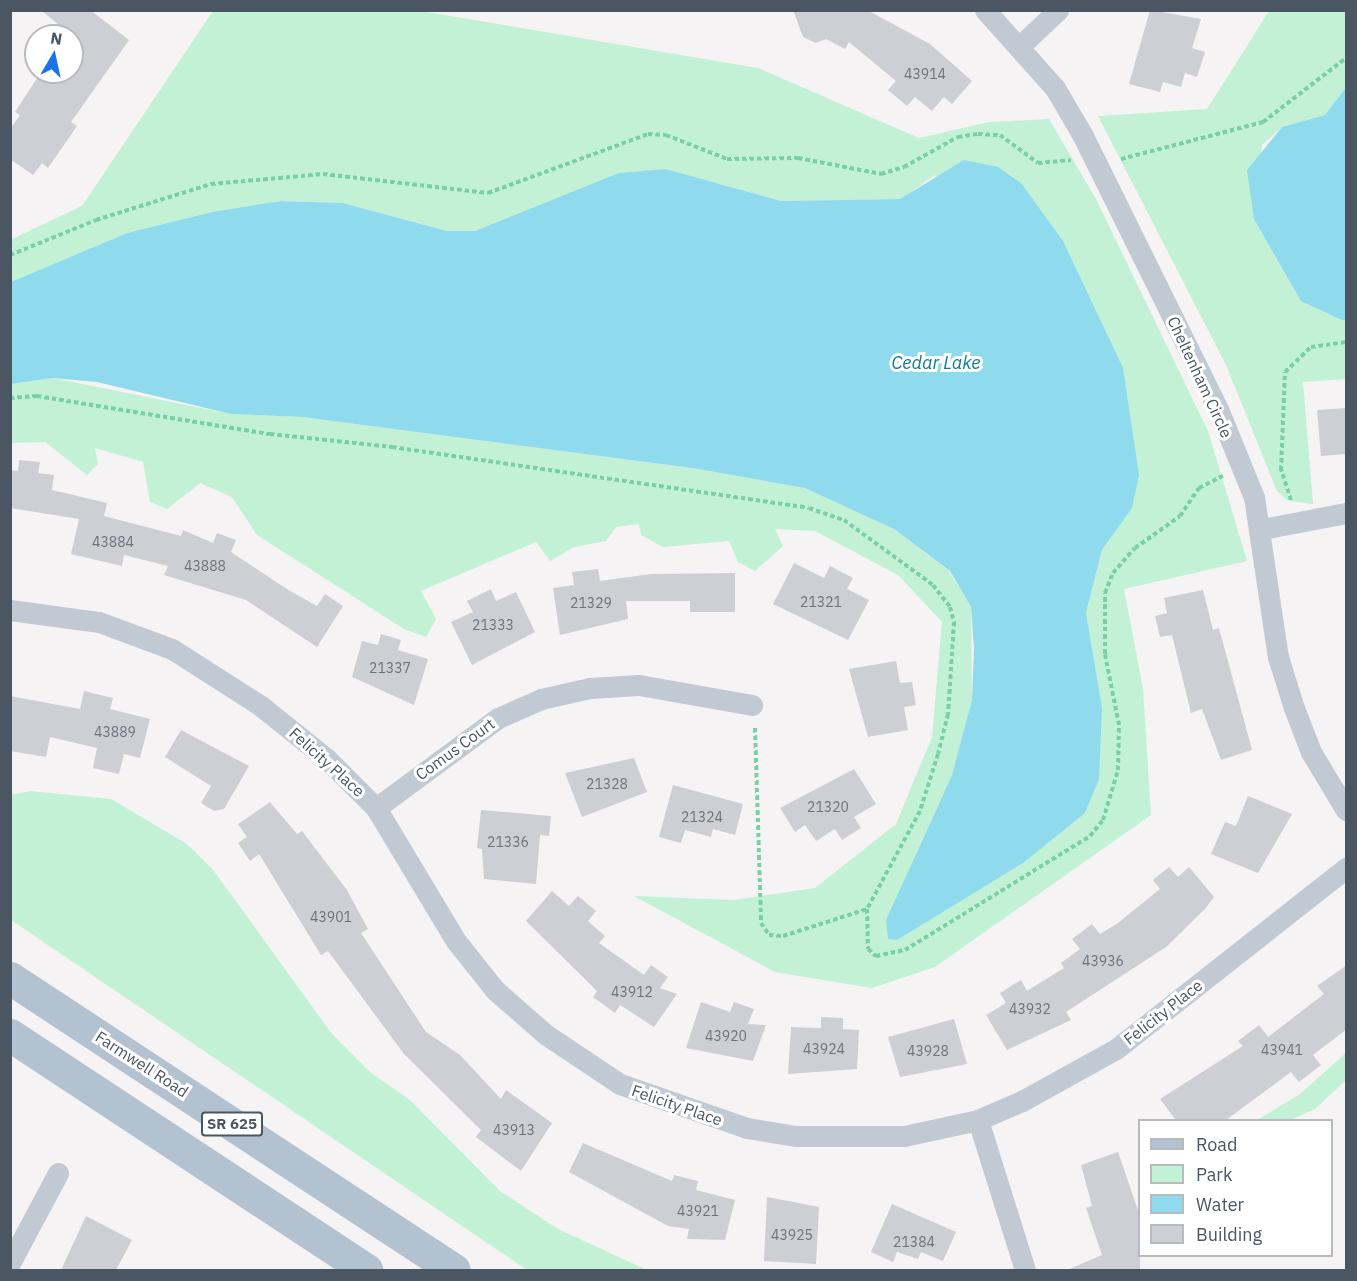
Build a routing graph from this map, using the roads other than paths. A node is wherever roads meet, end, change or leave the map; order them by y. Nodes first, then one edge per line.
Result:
1 (985, 10) edge
2 (1058, 10) edge
3 (1019, 47) junction
4 (1347, 513) edge
5 (1262, 530) junction
6 (10, 610) edge
7 (752, 705) road end
8 (376, 808) junction
9 (1347, 810) edge
10 (1347, 868) edge
11 (10, 978) edge
12 (10, 1035) edge
13 (978, 1120) junction
14 (58, 1173) dead end
15 (10, 1263) edge
16 (367, 1270) edge
17 (454, 1270) edge
18 (1025, 1270) edge

1 - 3 street, Cheltenham Circle
2 - 3 street
3 - 5 street, Cheltenham Circle
4 - 5 street
5 - 9 street, Cheltenham Circle
6 - 8 street, Felicity Place
7 - 8 street, Comus Court
8 - 13 street, Felicity Place
10 - 13 street, Felicity Place
11 - 17 main road, Farmwell Road / SR 625
12 - 16 main road, SR 625
13 - 18 street
14 - 15 street

